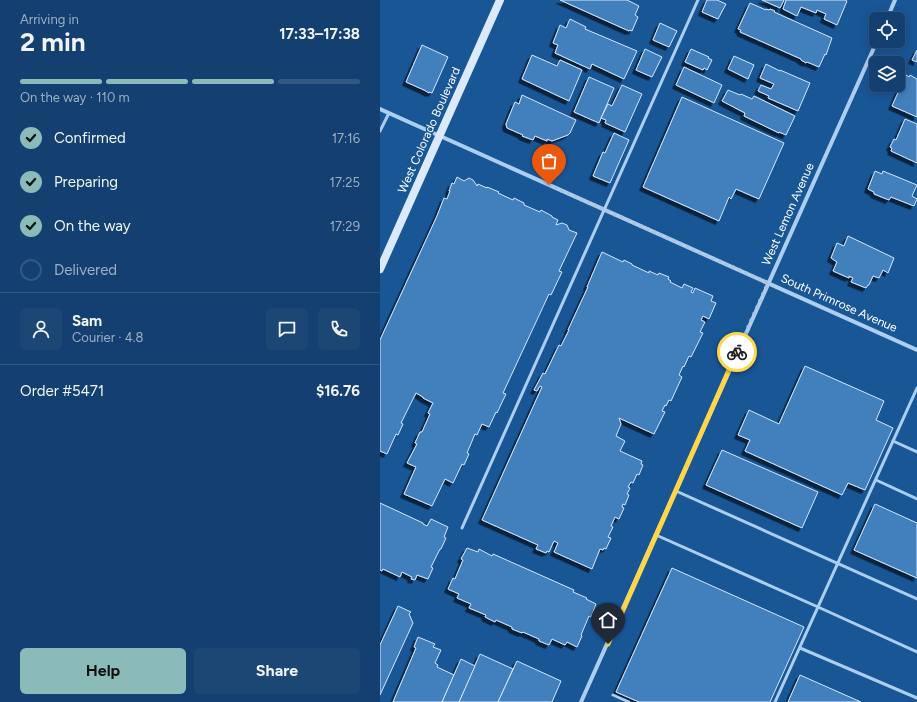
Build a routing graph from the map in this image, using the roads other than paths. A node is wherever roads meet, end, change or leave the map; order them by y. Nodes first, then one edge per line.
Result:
1 (500, 0) edge
2 (698, 0) edge
3 (895, 0) edge
4 (890, 12) edge
5 (874, 48) edge
6 (380, 109) edge
7 (389, 113) junction
8 (380, 132) edge
9 (440, 136) junction
10 (604, 209) junction
11 (380, 269) edge
12 (768, 283) junction
13 (917, 350) edge
14 (917, 388) edge
15 (912, 400) junction
16 (917, 402) edge
17 (893, 441) junction
18 (917, 452) edge
19 (876, 480) junction
20 (676, 491) junction
21 (917, 499) edge
22 (462, 528) dead end
23 (656, 535) junction
24 (838, 563) junction
25 (917, 599) edge
26 (818, 607) junction
27 (800, 648) junction
28 (917, 652) edge
29 (613, 695) dead end
30 (917, 698) edge
31 (581, 702) edge
32 (629, 702) edge
33 (775, 702) edge

1 - 9 street, West Colorado Boulevard
2 - 10 lane
3 - 4 street
5 - 12 street, West Lemon Avenue
6 - 7 street, South Primrose Avenue
7 - 8 lane
7 - 9 street, South Primrose Avenue
9 - 10 street, South Primrose Avenue
9 - 11 street, West Colorado Boulevard
10 - 12 street, South Primrose Avenue
10 - 22 lane
12 - 13 street, South Primrose Avenue
12 - 20 street, West Lemon Avenue
14 - 15 lane
15 - 16 lane
15 - 17 lane
17 - 18 lane
17 - 19 lane
19 - 21 lane
19 - 24 lane
20 - 23 street, West Lemon Avenue
20 - 24 lane
23 - 26 lane
23 - 31 street, West Lemon Avenue
24 - 25 lane
24 - 26 lane
26 - 27 lane
26 - 28 lane
27 - 30 lane
27 - 33 lane
29 - 32 lane

